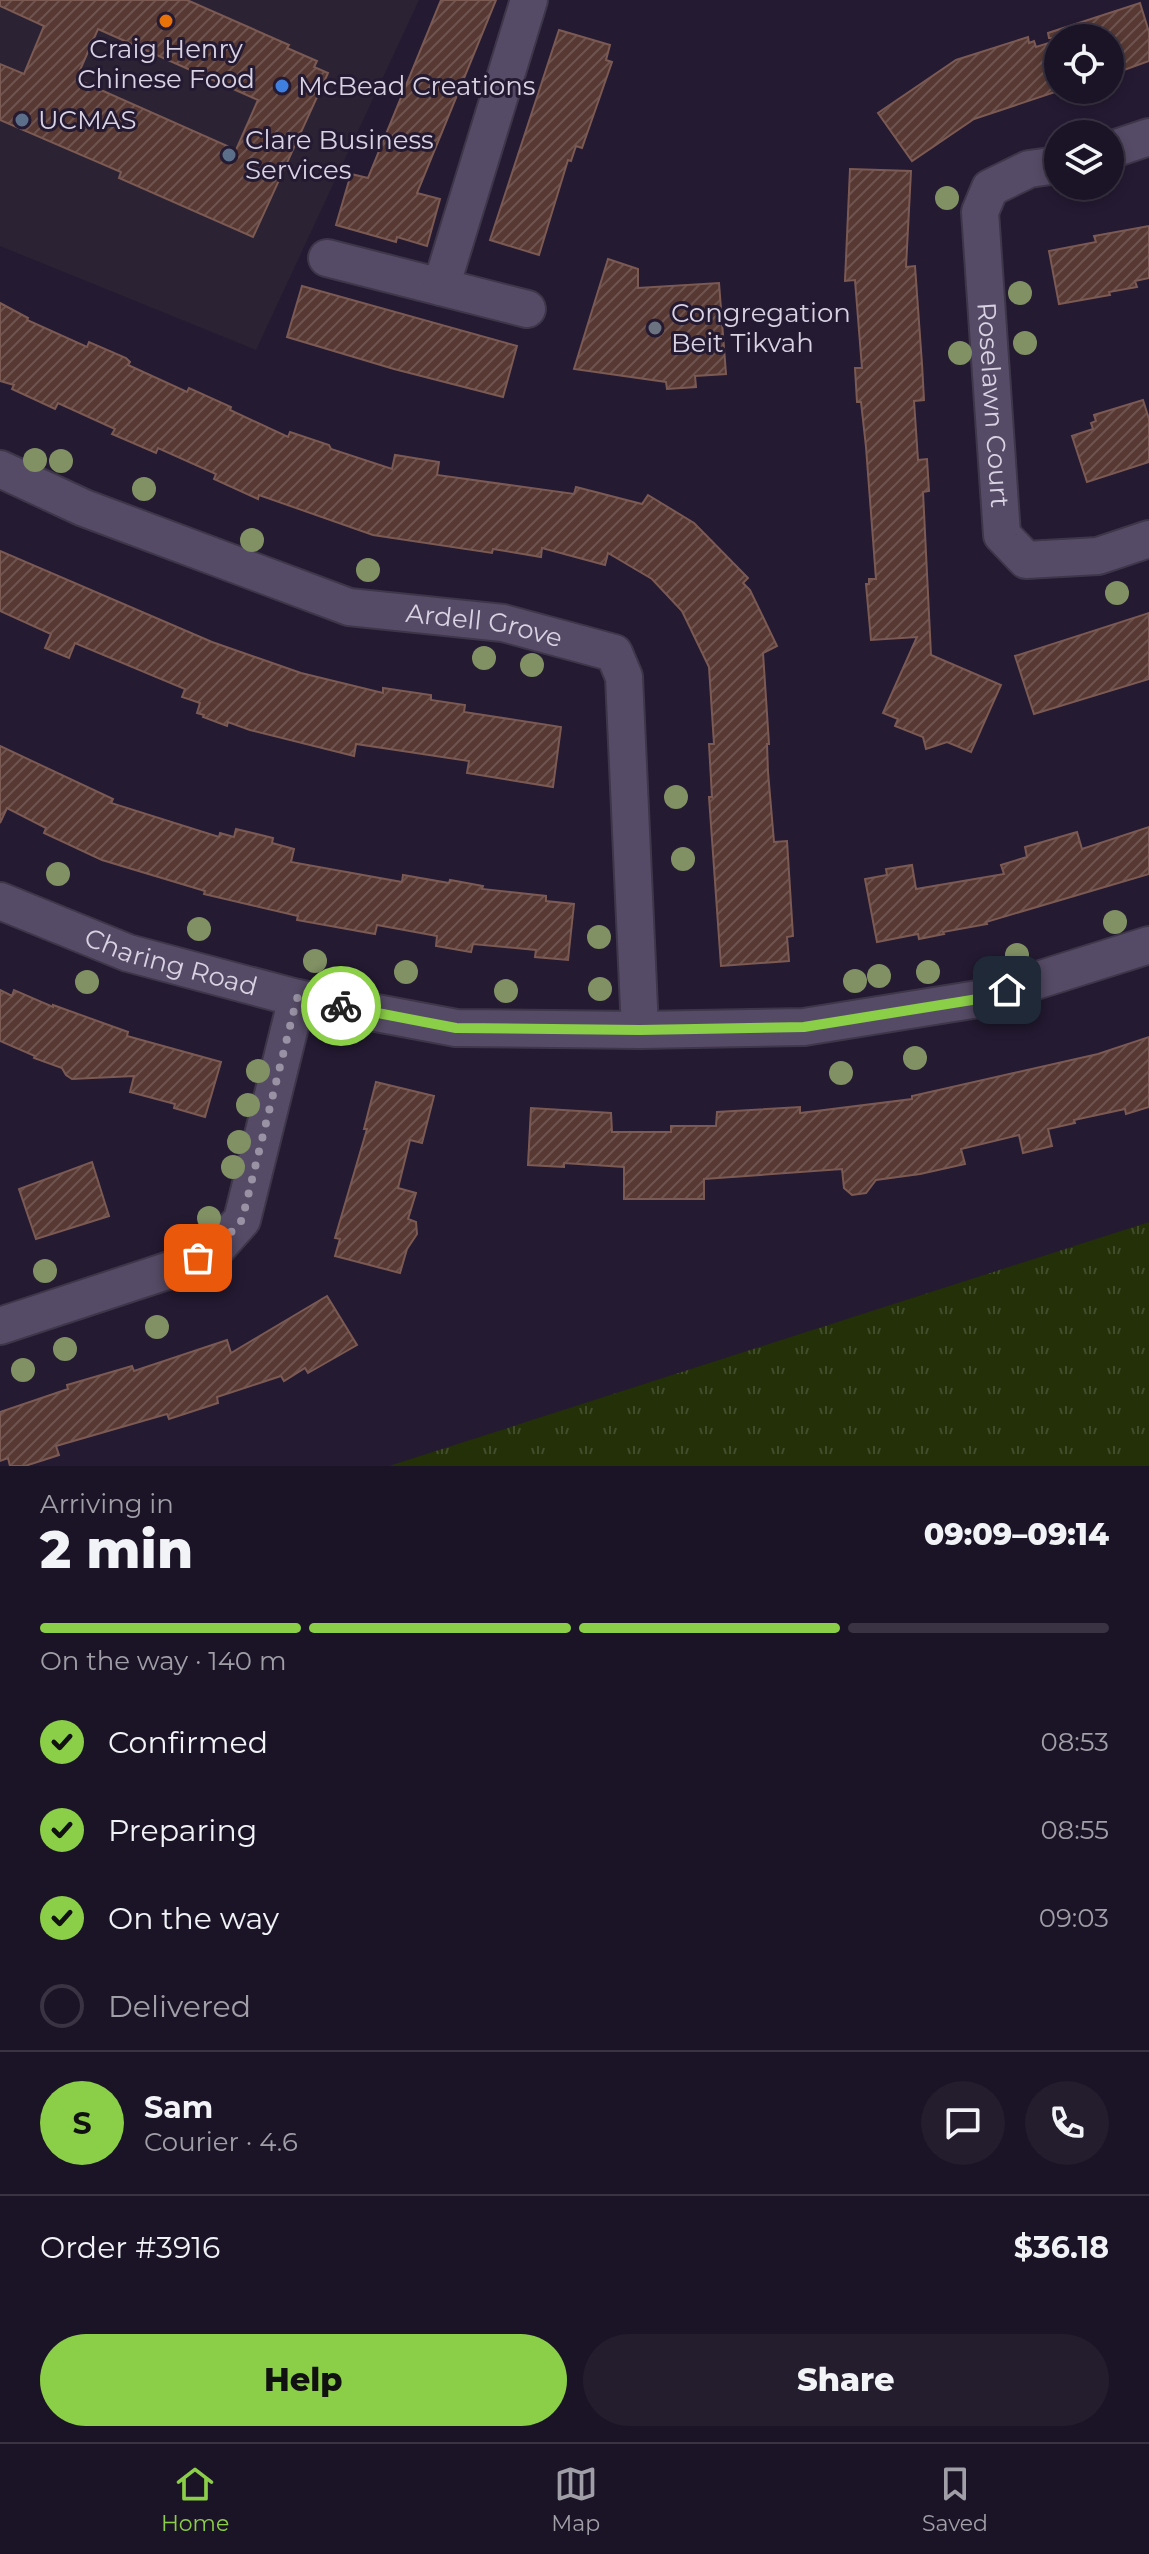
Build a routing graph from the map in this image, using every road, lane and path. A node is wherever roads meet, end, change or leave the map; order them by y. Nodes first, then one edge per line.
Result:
1 (529, 0) edge
2 (1149, 137) edge
3 (1124, 145) edge
4 (1044, 167) edge
5 (327, 258) dead end
6 (441, 287) junction
7 (527, 309) dead end
8 (0, 469) edge
9 (1149, 539) edge
10 (0, 901) edge
11 (1149, 945) edge
12 (297, 998) junction
13 (640, 1030) junction
14 (0, 1326) edge

1 - 6 street
2 - 3 street
4 - 9 street, Roselawn Court
5 - 6 street
6 - 7 street
8 - 13 street, Ardell Grove
10 - 12 street, Charing Road
11 - 13 street, Charing Road
12 - 13 street, Charing Road
12 - 14 street

